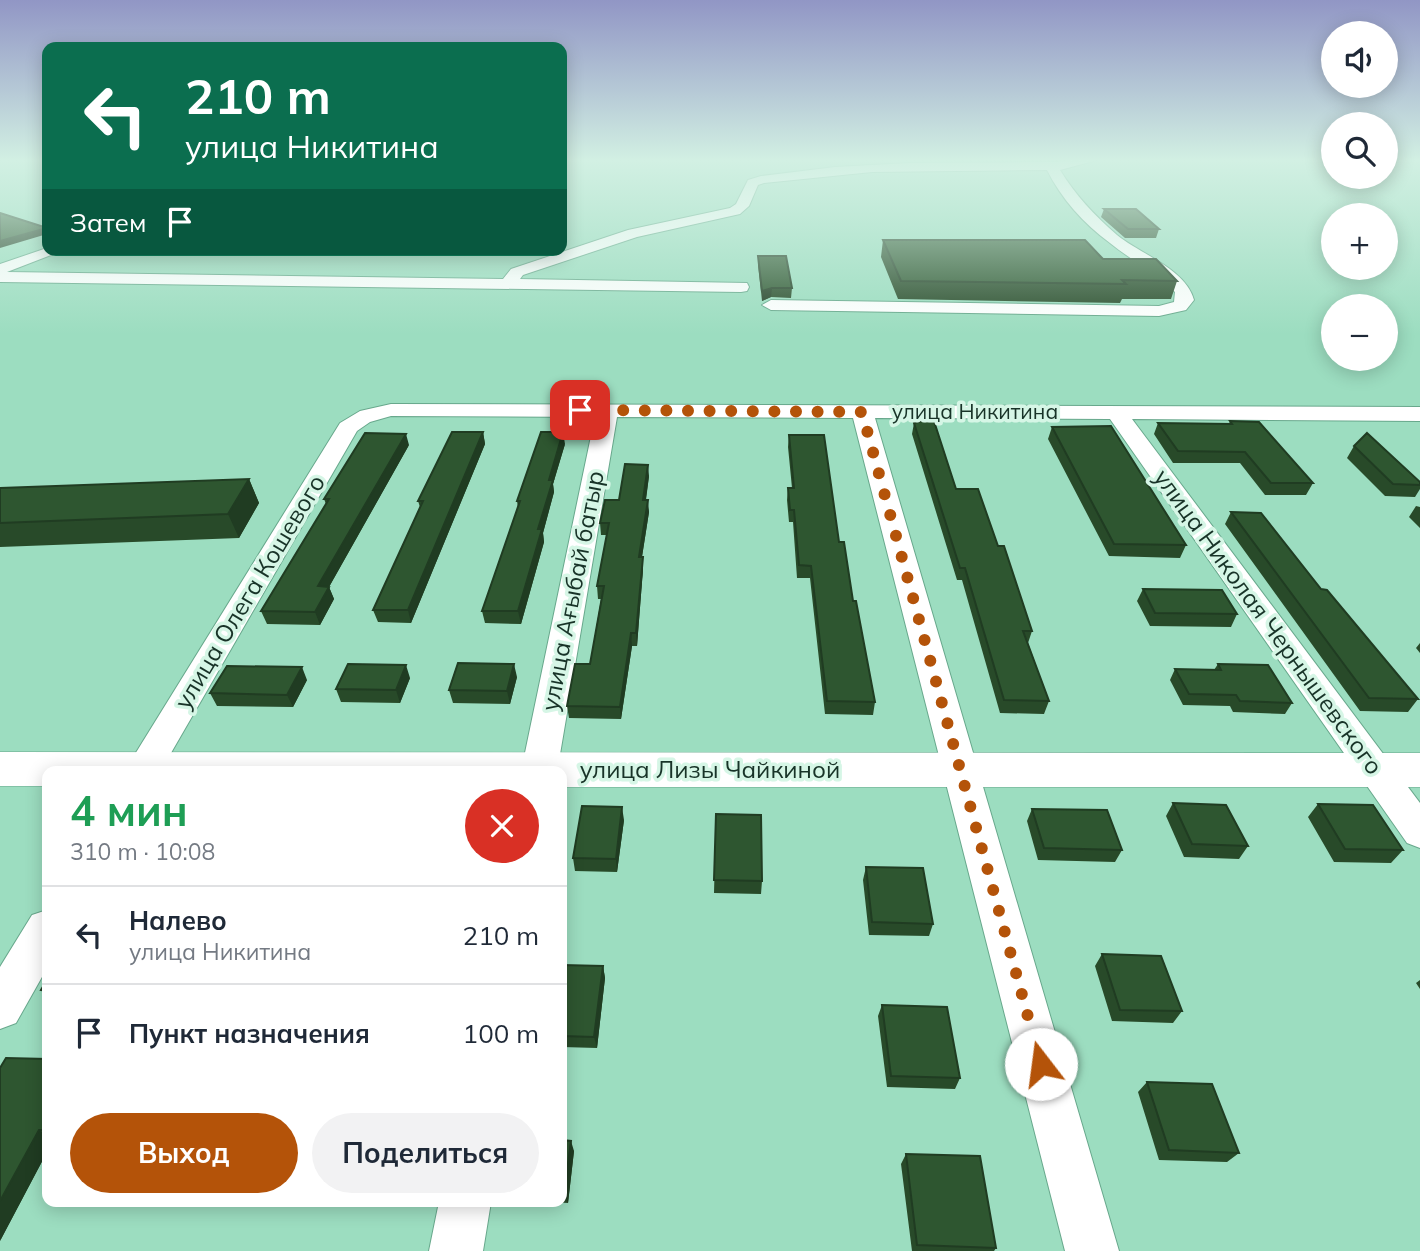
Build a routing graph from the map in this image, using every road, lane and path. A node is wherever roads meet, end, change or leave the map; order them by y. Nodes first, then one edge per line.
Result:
1 (706, 217) edge
2 (1090, 217) edge
3 (42, 255) edge
4 (567, 255) edge
5 (565, 256) edge
6 (0, 269) edge
7 (0, 277) edge
8 (509, 284) junction
9 (741, 287) dead end
10 (771, 305) dead end
11 (607, 411) junction
12 (862, 412) junction
13 (1116, 413) junction
14 (1395, 414) junction
15 (1420, 414) edge
16 (362, 417) joint
17 (1420, 434) edge
18 (146, 766) edge
19 (541, 766) edge
20 (0, 769) edge
21 (1375, 769) junction
22 (42, 770) edge
23 (960, 770) junction
24 (1420, 770) edge
25 (567, 771) edge
26 (1420, 831) edge
27 (42, 937) edge
28 (0, 1007) edge
29 (464, 1207) edge
30 (456, 1251) edge
31 (1092, 1251) edge

1 - 4 street
2 - 10 street
3 - 6 street
5 - 8 street
7 - 8 street
8 - 9 street
11 - 12 street, улица Никитина
11 - 16 street, улица Никитина
11 - 19 street, улица Ағыбай батыр
12 - 13 street, улица Никитина
12 - 23 street
13 - 14 street, улица Никитина
13 - 21 street, улица Николая Чернышевского
14 - 15 street, улица Никитина
14 - 17 street
16 - 18 street, улица Олега Кошевого
20 - 22 street, улица Лизы Чайкиной
21 - 23 street, улица Лизы Чайкиной
21 - 24 street, улица Лизы Чайкиной
21 - 26 street, улица Николая Чернышевского
23 - 25 street, улица Лизы Чайкиной
23 - 31 street
27 - 28 street
29 - 30 street

